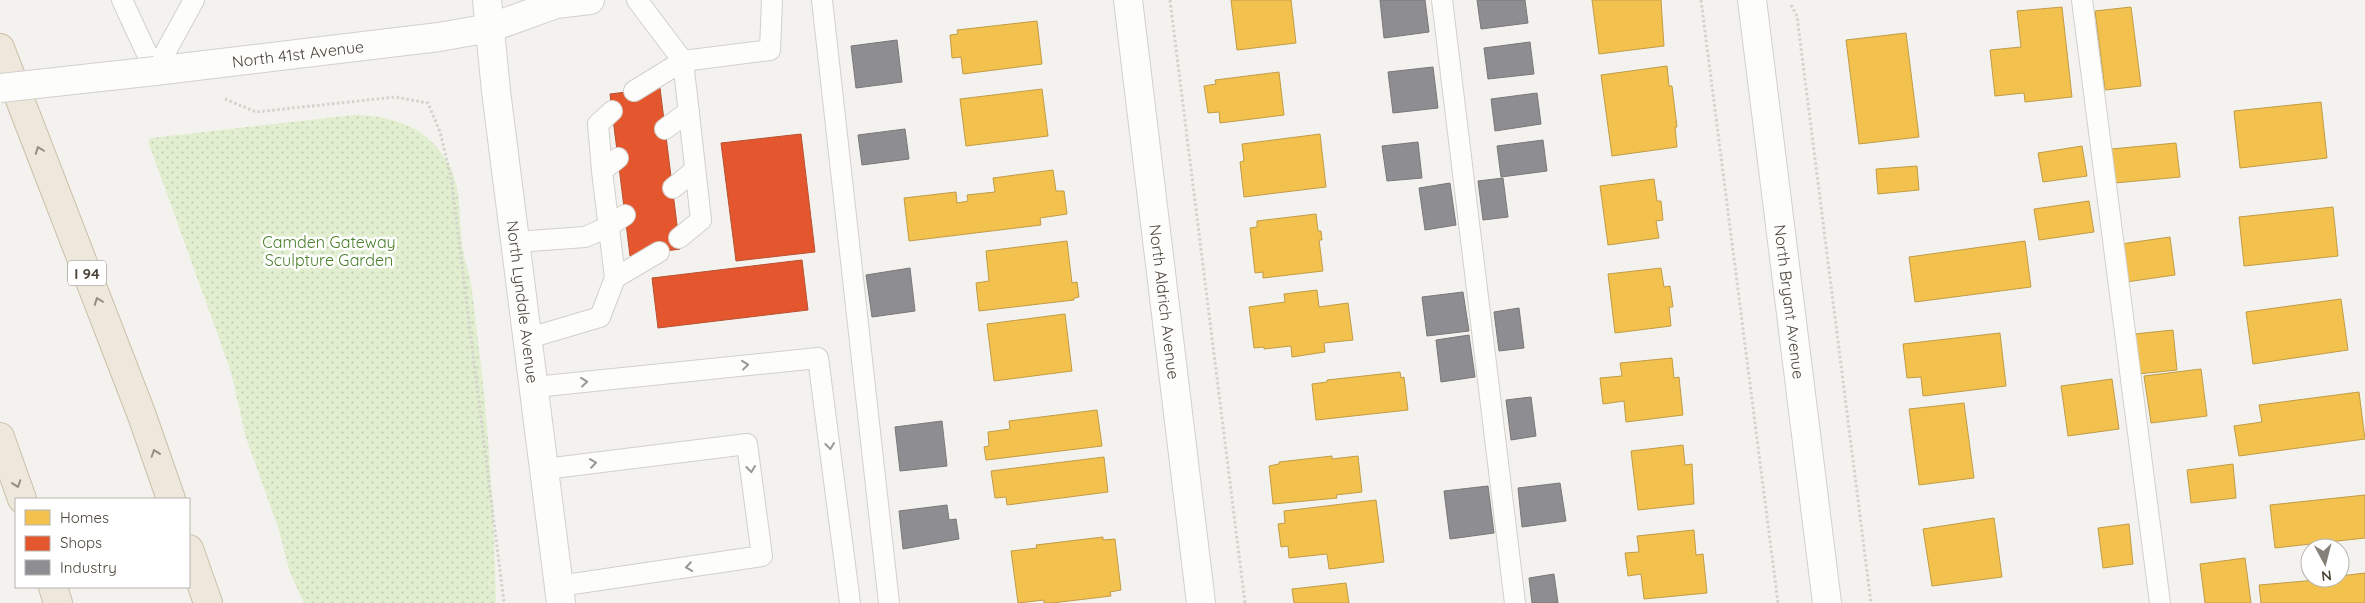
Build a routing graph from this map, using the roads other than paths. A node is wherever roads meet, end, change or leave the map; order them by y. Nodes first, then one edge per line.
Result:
1 (122, 0) edge
2 (194, 0) edge
3 (487, 0) edge
4 (590, 0) edge
5 (637, 0) edge
6 (772, 0) edge
7 (822, 0) edge
8 (1128, 0) edge
9 (1442, 0) edge
10 (1752, 0) edge
11 (2082, 0) edge
12 (490, 28) junction
13 (0, 48) edge
14 (682, 61) junction
15 (155, 71) junction
16 (0, 88) edge
17 (634, 91) dead end
18 (612, 111) dead end
19 (689, 111) junction
20 (665, 130) dead end
21 (618, 158) dead end
22 (695, 170) junction
23 (602, 171) junction
24 (672, 188) dead end
25 (625, 215) dead end
26 (608, 227) junction
27 (679, 238) dead end
28 (516, 242) junction
29 (659, 252) dead end
30 (615, 278) junction
31 (529, 338) junction
32 (535, 388) junction
33 (0, 436) edge
34 (545, 469) junction
35 (22, 498) edge
36 (171, 498) edge
37 (190, 552) edge
38 (53, 588) edge
39 (560, 594) edge
40 (58, 603) edge
41 (208, 603) edge
42 (850, 603) edge
43 (889, 603) edge
44 (1201, 603) edge
45 (1515, 603) edge
46 (1827, 603) edge
47 (2160, 603) edge

1 - 15 lane
2 - 15 lane
3 - 12 street, North Lyndale Avenue
4 - 12 street, North 41st Avenue
5 - 14 lane
6 - 14 lane
7 - 43 lane
8 - 44 street, North Aldrich Avenue
9 - 45 lane
10 - 46 street, North Bryant Avenue
11 - 47 lane
12 - 15 street, North 41st Avenue
12 - 28 street, North Lyndale Avenue
36 -> 13 highway, I 94
14 - 17 lane
14 - 19 lane
15 - 16 street, North 41st Avenue, bridge
18 - 23 lane
19 - 20 lane
19 - 22 lane
21 - 23 lane
22 - 24 lane
22 - 27 lane
23 - 26 lane
25 - 26 lane
26 - 28 lane
26 - 30 lane
28 - 31 street, North Lyndale Avenue
29 - 30 lane
30 - 31 lane
31 - 32 street, North Lyndale Avenue
32 - 34 street, North Lyndale Avenue
32 -> 42 lane
33 -> 35 highway
34 - 39 street, North Lyndale Avenue
34 -> 39 lane
37 - 41 highway
38 - 40 highway

